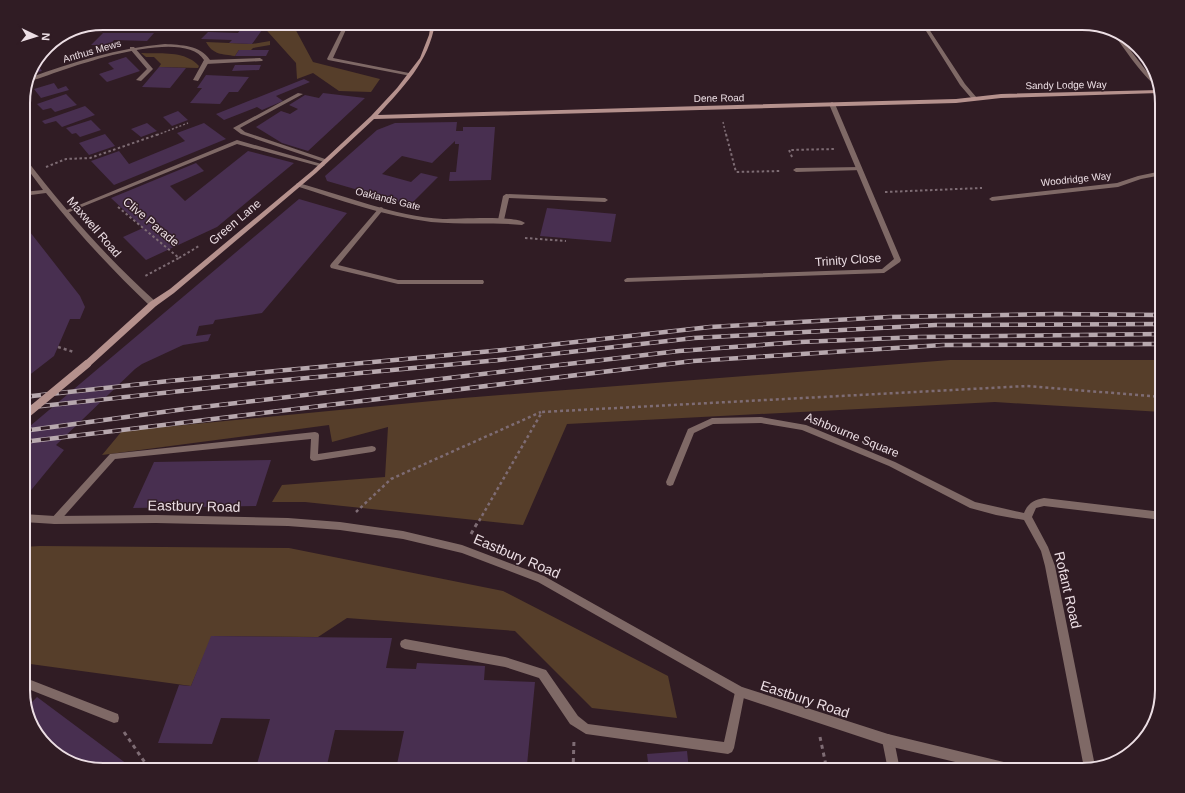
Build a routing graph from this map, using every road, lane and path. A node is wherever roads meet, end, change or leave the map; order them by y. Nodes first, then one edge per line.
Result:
1 (344, 30) edge
2 (432, 30) edge
3 (927, 30) edge
4 (1122, 42) edge
5 (132, 48) junction
6 (260, 60) dead end
7 (206, 62) junction
8 (410, 75) junction
9 (35, 78) edge
10 (140, 80) dead end
11 (196, 80) dead end
12 (1151, 80) edge
13 (1154, 92) edge
14 (300, 94) dead end
15 (974, 98) junction
16 (832, 104) junction
17 (719, 107) junction
18 (374, 117) junction
19 (188, 123) dead end
20 (851, 149) junction
21 (324, 163) junction
22 (30, 168) edge
23 (860, 169) junction
24 (796, 170) junction
25 (33, 172) junction
26 (1155, 174) edge
27 (298, 185) junction
28 (48, 191) junction
29 (869, 192) junction
30 (30, 193) edge
31 (106, 196) junction
32 (992, 198) joint
33 (605, 200) dead end
34 (381, 209) junction
35 (66, 212) junction
36 (501, 220) junction
37 (522, 222) joint
38 (566, 241) dead end
39 (627, 280) dead end
40 (481, 282) dead end
41 (130, 284) junction
42 (153, 304) junction
43 (30, 411) edge
44 (542, 412) dead end
45 (372, 449) dead end
46 (670, 482) dead end
47 (1155, 515) edge
48 (1026, 517) junction
49 (30, 518) edge
50 (55, 520) junction
51 (340, 526) junction
52 (405, 644) dead end
53 (30, 685) edge
54 (740, 692) junction
55 (816, 717) junction
56 (114, 718) joint
57 (574, 720) junction
58 (888, 740) junction
59 (1089, 762) edge
60 (145, 763) edge
61 (574, 763) edge
62 (826, 763) edge
63 (893, 763) edge
64 (983, 763) edge

1 - 8 street
2 - 8 street, Green Lane
3 - 15 street
4 - 12 street
5 - 7 street, Anthus Mews
5 - 9 street, Anthus Mews
5 - 10 street
6 - 7 street
7 - 11 street
8 - 18 street, Green Lane
13 - 15 street, Sandy Lodge Way
14 - 21 street
15 - 16 street, Dene Road
16 - 17 street, Dene Road
16 - 20 street, Trinity Close
17 - 18 street, Dene Road
17 - 24 path
18 - 21 street, Green Lane
19 - 25 path
20 - 23 street, Trinity Close
20 - 24 path
21 - 27 street, Green Lane
21 - 31 street
22 - 25 street, Maxwell Road
23 - 24 street
23 - 29 street, Trinity Close
25 - 28 street, Maxwell Road
26 - 32 street, Woodridge Way
27 - 34 street, Oaklands Gate
27 - 42 street, Green Lane
28 - 30 street
28 - 35 street, Maxwell Road
29 - 32 path
29 - 39 street, Trinity Close
31 - 35 street
31 - 41 path, Clive Parade
33 - 36 street
34 - 36 street, Oaklands Gate
34 - 40 street
35 - 41 street, Maxwell Road
36 - 37 street, Oaklands Gate
37 - 38 path
41 - 42 street, Maxwell Road
42 - 43 street, Green Lane, bridge
44 - 51 path
45 - 50 street
46 - 48 street, Ashbourne Square
47 - 48 street
48 - 59 street, Rofant Road
49 - 50 street, Eastbury Road
50 - 51 street, Eastbury Road
51 - 54 street, Eastbury Road
52 - 57 street
53 - 56 street
54 - 55 street, Eastbury Road
54 - 57 street
55 - 58 street, Eastbury Road
55 - 62 path
56 - 60 path
57 - 61 path
58 - 63 street
58 - 64 street, Eastbury Road

